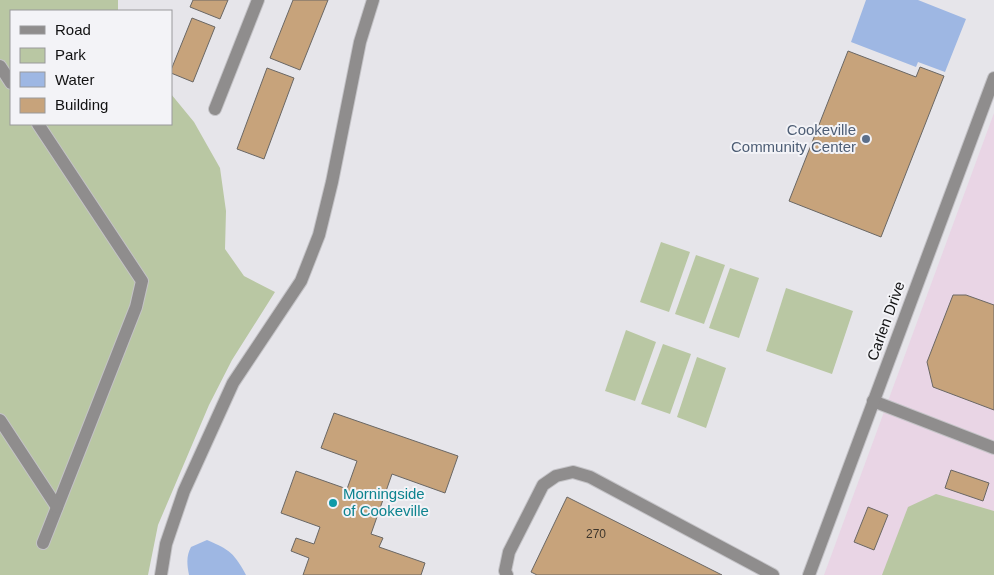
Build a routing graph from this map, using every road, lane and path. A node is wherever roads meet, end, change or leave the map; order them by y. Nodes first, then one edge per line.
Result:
1 (258, 0) edge
2 (373, 0) edge
3 (0, 66) edge
4 (994, 78) edge
5 (10, 81) edge
6 (215, 109) dead end
7 (39, 125) edge
8 (873, 401) junction
9 (0, 420) edge
10 (994, 448) edge
11 (57, 507) junction
12 (42, 543) dead end
13 (161, 575) edge
14 (507, 575) edge
15 (772, 575) edge
16 (809, 575) edge

1 - 6 street
2 - 13 street
3 - 5 street
4 - 8 street, Carlen Drive
7 - 11 street
8 - 10 street
8 - 16 street, Carlen Drive
9 - 11 street
11 - 12 street
14 - 15 street

